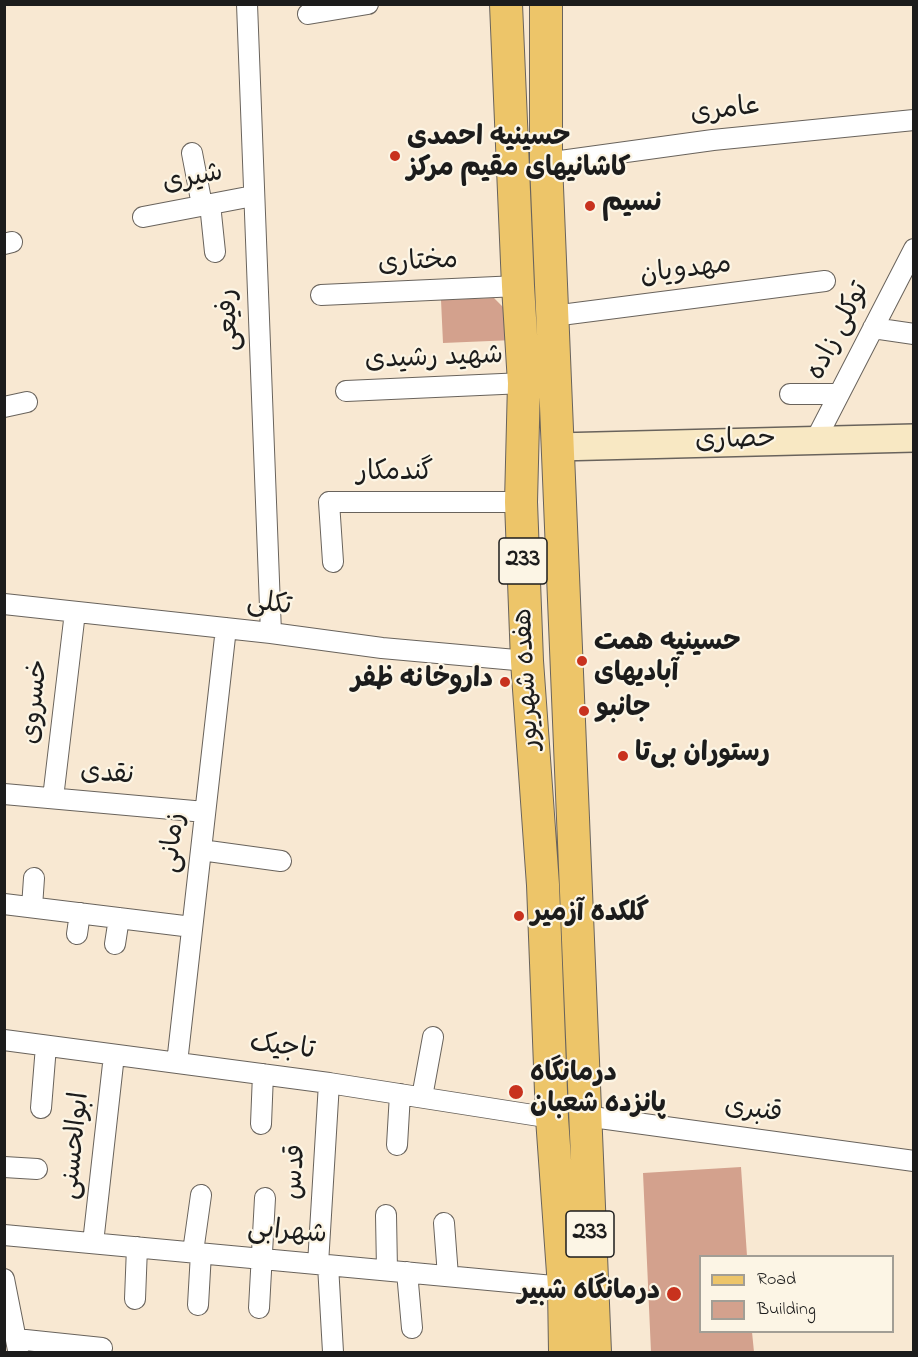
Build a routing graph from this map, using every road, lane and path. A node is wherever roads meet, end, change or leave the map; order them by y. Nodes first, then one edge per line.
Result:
1 (247, 4) edge
2 (368, 4) edge
3 (506, 4) edge
4 (555, 4) edge
5 (546, 5) edge
6 (308, 14) dead end
7 (914, 120) edge
8 (192, 153) dead end
9 (546, 163) junction
10 (253, 196) junction
11 (206, 205) junction
12 (143, 217) dead end
13 (914, 249) edge
14 (215, 252) dead end
15 (825, 281) dead end
16 (518, 286) junction
17 (321, 295) dead end
18 (553, 315) junction
19 (873, 328) junction
20 (914, 334) edge
21 (524, 383) junction
22 (346, 391) dead end
23 (790, 394) dead end
24 (839, 394) junction
25 (27, 402) dead end
26 (4, 406) edge
27 (914, 438) edge
28 (815, 441) junction
29 (557, 447) junction
30 (521, 502) junction
31 (333, 562) dead end
32 (4, 604) edge
33 (75, 612) junction
34 (226, 628) junction
35 (270, 633) junction
36 (527, 661) junction
37 (4, 794) edge
38 (53, 798) junction
39 (205, 812) junction
40 (201, 850) junction
41 (280, 861) dead end
42 (34, 878) dead end
43 (4, 904) edge
44 (32, 907) junction
45 (80, 913) junction
46 (119, 918) junction
47 (192, 927) junction
48 (77, 934) dead end
49 (115, 944) dead end
50 (433, 1037) dead end
51 (4, 1041) edge
52 (46, 1046) junction
53 (114, 1055) junction
54 (177, 1063) junction
55 (263, 1074) junction
56 (329, 1083) junction
57 (400, 1094) junction
58 (422, 1097) junction
59 (41, 1107) dead end
60 (585, 1116) junction
61 (552, 1118) junction
62 (261, 1124) dead end
63 (397, 1145) dead end
64 (914, 1161) edge
65 (4, 1167) edge
66 (36, 1169) dead end
67 (201, 1194) dead end
68 (265, 1198) dead end
69 (386, 1215) dead end
70 (444, 1223) dead end
71 (4, 1235) edge
72 (93, 1243) junction
73 (137, 1247) junction
74 (197, 1253) junction
75 (260, 1258) junction
76 (323, 1264) junction
77 (397, 1271) junction
78 (448, 1276) junction
79 (4, 1279) edge
80 (564, 1287) junction
81 (135, 1299) dead end
82 (198, 1305) dead end
83 (259, 1308) dead end
84 (412, 1328) dead end
85 (18, 1346) edge
86 (102, 1348) dead end
87 (333, 1353) edge
88 (565, 1353) edge
89 (595, 1353) edge

1 - 10 street, رفیعی
2 - 6 street
3 - 16 main road, هفده شهریور / 233
4 - 5 street
5 - 9 main road, هفده شهریور / 233
7 - 9 street, عامری
8 - 11 street
9 - 18 main road, هفده شهریور / 233
10 - 11 street, شیری
10 - 35 street, رفیعی
11 - 12 street, شیری
11 - 14 street
13 - 19 street, توکلی زاده
15 - 18 street, مهدویان
16 - 17 street, مختاری
16 - 21 main road, هفده شهریور / 233
18 - 29 main road, هفده شهریور / 233
19 - 20 street
19 - 24 street, توکلی زاده
21 - 22 street, شهید رشیدی
21 - 30 main road, هفده شهریور / 233
23 - 24 street
24 - 28 street, توکلی زاده
25 - 26 street
27 - 28 main road, حصاری
28 - 29 main road, حصاری
29 - 60 main road, هفده شهریور / 233
30 - 31 street, گندمکار
30 - 36 main road, هفده شهریور / 233
32 - 33 street, تکلی
33 - 34 street, تکلی
33 - 38 street, خسروی
34 - 35 street, تکلی
34 - 39 street, زمانی
35 - 36 street, تکلی
36 - 61 main road, هفده شهریور / 233
37 - 38 street, نقدی
38 - 39 street, نقدی
39 - 40 street, زمانی
40 - 41 street
40 - 47 street, زمانی
42 - 44 street
43 - 44 street
44 - 45 street
45 - 46 street
45 - 48 street
46 - 47 street
46 - 49 street
47 - 54 street, زمانی
50 - 58 street
51 - 52 street, تاجیک
52 - 53 street, تاجیک
52 - 59 street
53 - 54 street, تاجیک
53 - 72 street, ابوالحسنی
54 - 55 street, تاجیک
55 - 56 street, تاجیک
55 - 62 street
56 - 57 street, تاجیک
56 - 76 street, قدس
57 - 58 street, تاجیک
57 - 63 street
58 - 61 street, تاجیک
60 - 61 main road
60 - 64 street, قنبری
60 - 89 main road, هفده شهریور / 233
61 - 80 main road, هفده شهریور / 233
65 - 66 street
67 - 74 street
68 - 75 street
69 - 77 street
70 - 78 street
71 - 72 street, شهرابی
72 - 73 street, شهرابی
73 - 74 street, شهرابی
73 - 81 street
74 - 75 street, شهرابی
74 - 82 street
75 - 76 street, شهرابی
75 - 83 street
76 - 77 street, شهرابی
76 - 87 street, قدس
77 - 78 street, شهرابی
77 - 84 street
78 - 80 street, شهرابی
79 - 85 street
80 - 88 main road, هفده شهریور / 233
85 - 86 street

